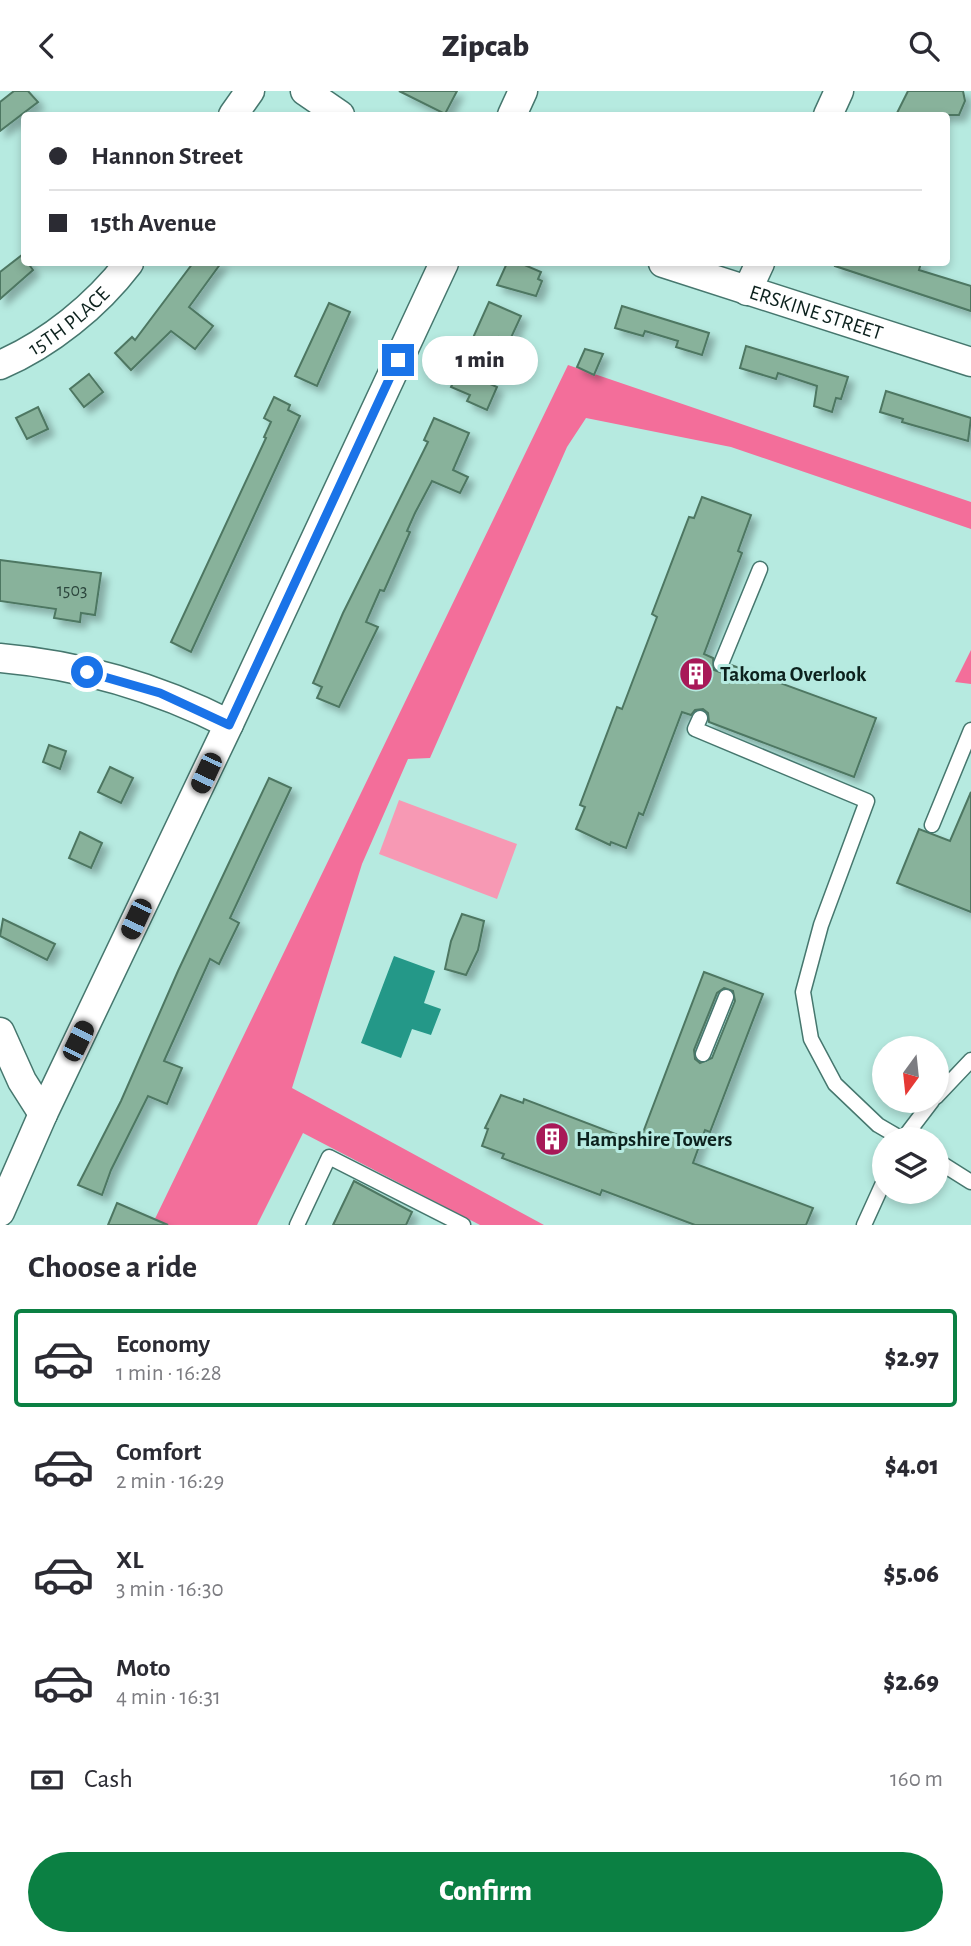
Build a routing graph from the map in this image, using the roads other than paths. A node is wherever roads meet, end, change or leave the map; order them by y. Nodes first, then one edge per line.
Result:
1 (250, 91) edge
2 (305, 91) edge
3 (523, 91) edge
4 (839, 91) edge
5 (235, 112) edge
6 (336, 112) edge
7 (513, 112) edge
8 (829, 112) edge
9 (126, 266) edge
10 (443, 266) edge
11 (672, 266) edge
12 (759, 266) edge
13 (747, 291) junction
14 (971, 362) edge
15 (0, 365) edge
16 (760, 569) dead end
17 (0, 658) edge
18 (721, 664) dead end
19 (700, 718) dead end
20 (229, 725) junction
21 (971, 730) edge
22 (932, 825) dead end
23 (726, 997) dead end
24 (0, 1032) edge
25 (703, 1054) dead end
26 (971, 1060) edge
27 (949, 1083) edge
28 (923, 1113) edge
29 (43, 1114) junction
30 (881, 1127) edge
31 (911, 1127) edge
32 (949, 1168) edge
33 (971, 1182) edge
34 (874, 1204) edge
35 (0, 1212) edge
36 (297, 1225) edge
37 (463, 1225) edge
38 (864, 1225) edge

1 - 5 street
2 - 6 street
3 - 7 street
4 - 8 street
9 - 15 street, 15TH PLACE
10 - 20 street
11 - 13 street, ERSKINE STREET
12 - 13 street
13 - 14 street, ERSKINE STREET
16 - 18 lane
17 - 20 street
19 - 30 lane
20 - 29 street
21 - 22 lane
23 - 25 lane
24 - 29 street
26 - 27 lane
28 - 31 lane
29 - 35 street
32 - 33 lane
34 - 38 lane
36 - 37 lane

